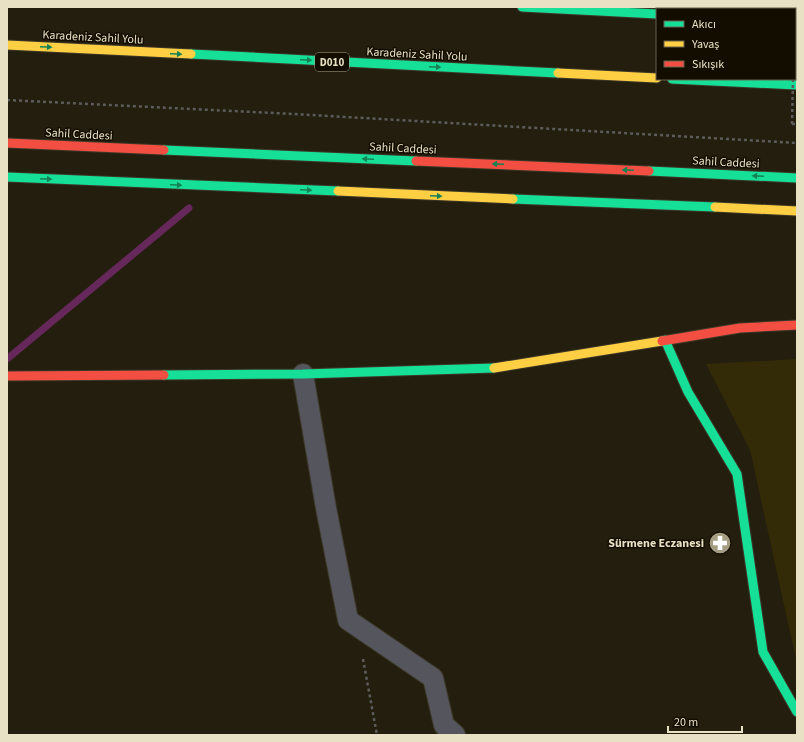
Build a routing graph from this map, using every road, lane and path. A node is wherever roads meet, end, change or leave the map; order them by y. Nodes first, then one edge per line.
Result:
1 (522, 7) edge
2 (656, 14) edge
3 (7, 45) edge
4 (656, 78) edge
5 (693, 80) edge
6 (793, 80) edge
7 (797, 85) edge
8 (7, 100) edge
9 (797, 124) edge
10 (7, 143) edge
11 (797, 143) edge
12 (7, 177) edge
13 (797, 178) edge
14 (797, 211) edge
15 (797, 325) edge
16 (665, 340) junction
17 (303, 374) junction
18 (7, 376) edge
19 (20, 377) junction
20 (7, 384) edge
21 (358, 626) junction
22 (797, 712) edge
23 (377, 735) edge
24 (455, 735) edge

1 - 2 main road
3 -> 4 main road, Karadeniz Sahil Yolu / D010
5 - 7 main road
6 - 9 path, bridge
8 - 11 path
13 -> 10 main road, Sahil Caddesi
12 -> 14 main road
15 - 16 main road
16 - 17 main road
16 - 22 main road
17 - 19 main road
17 - 21 street
18 - 19 main road
19 - 20 main road
21 - 23 path
21 - 24 street

